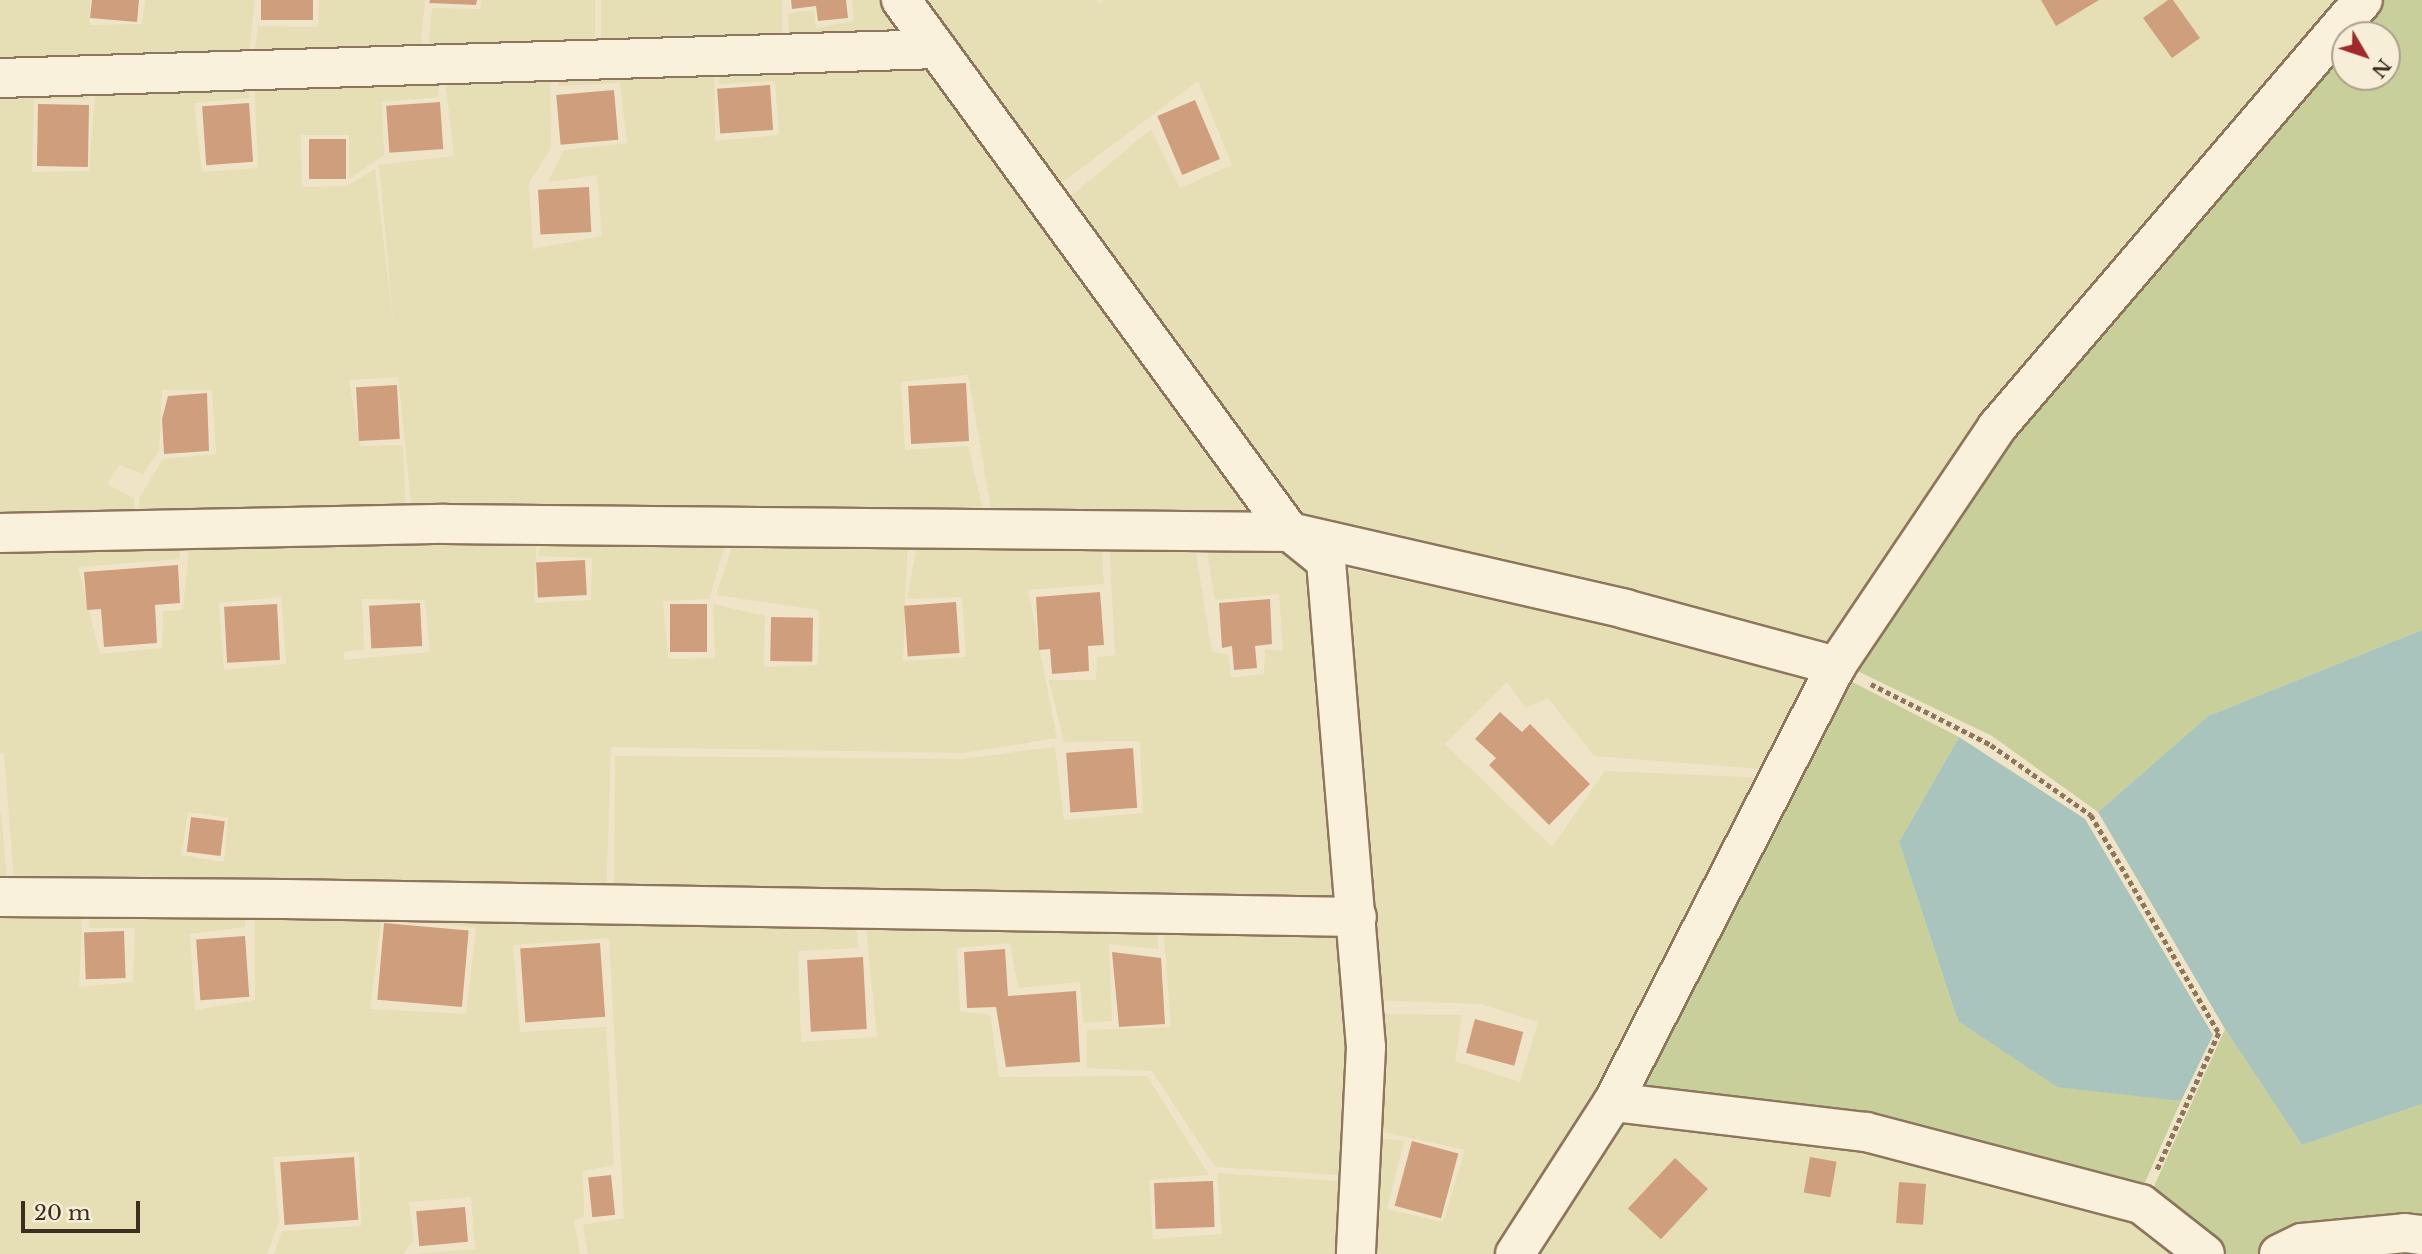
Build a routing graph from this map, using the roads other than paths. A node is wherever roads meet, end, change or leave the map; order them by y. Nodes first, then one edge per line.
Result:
1 (901, 0) edge
2 (2363, 0) edge
3 (937, 49) junction
4 (0, 78) edge
5 (1290, 532) junction
6 (0, 533) edge
7 (1836, 666) junction
8 (0, 897) edge
9 (1357, 917) junction
10 (1613, 1102) junction
11 (2422, 1235) edge
12 (2297, 1250) edge
13 (1356, 1254) edge
14 (1515, 1254) edge
15 (2205, 1254) edge

1 - 3 street
2 - 7 street
3 - 4 street
3 - 5 street
5 - 6 street
5 - 7 street
5 - 9 street
7 - 10 street
8 - 9 street
9 - 13 street
10 - 14 street
10 - 15 street
11 - 12 street

